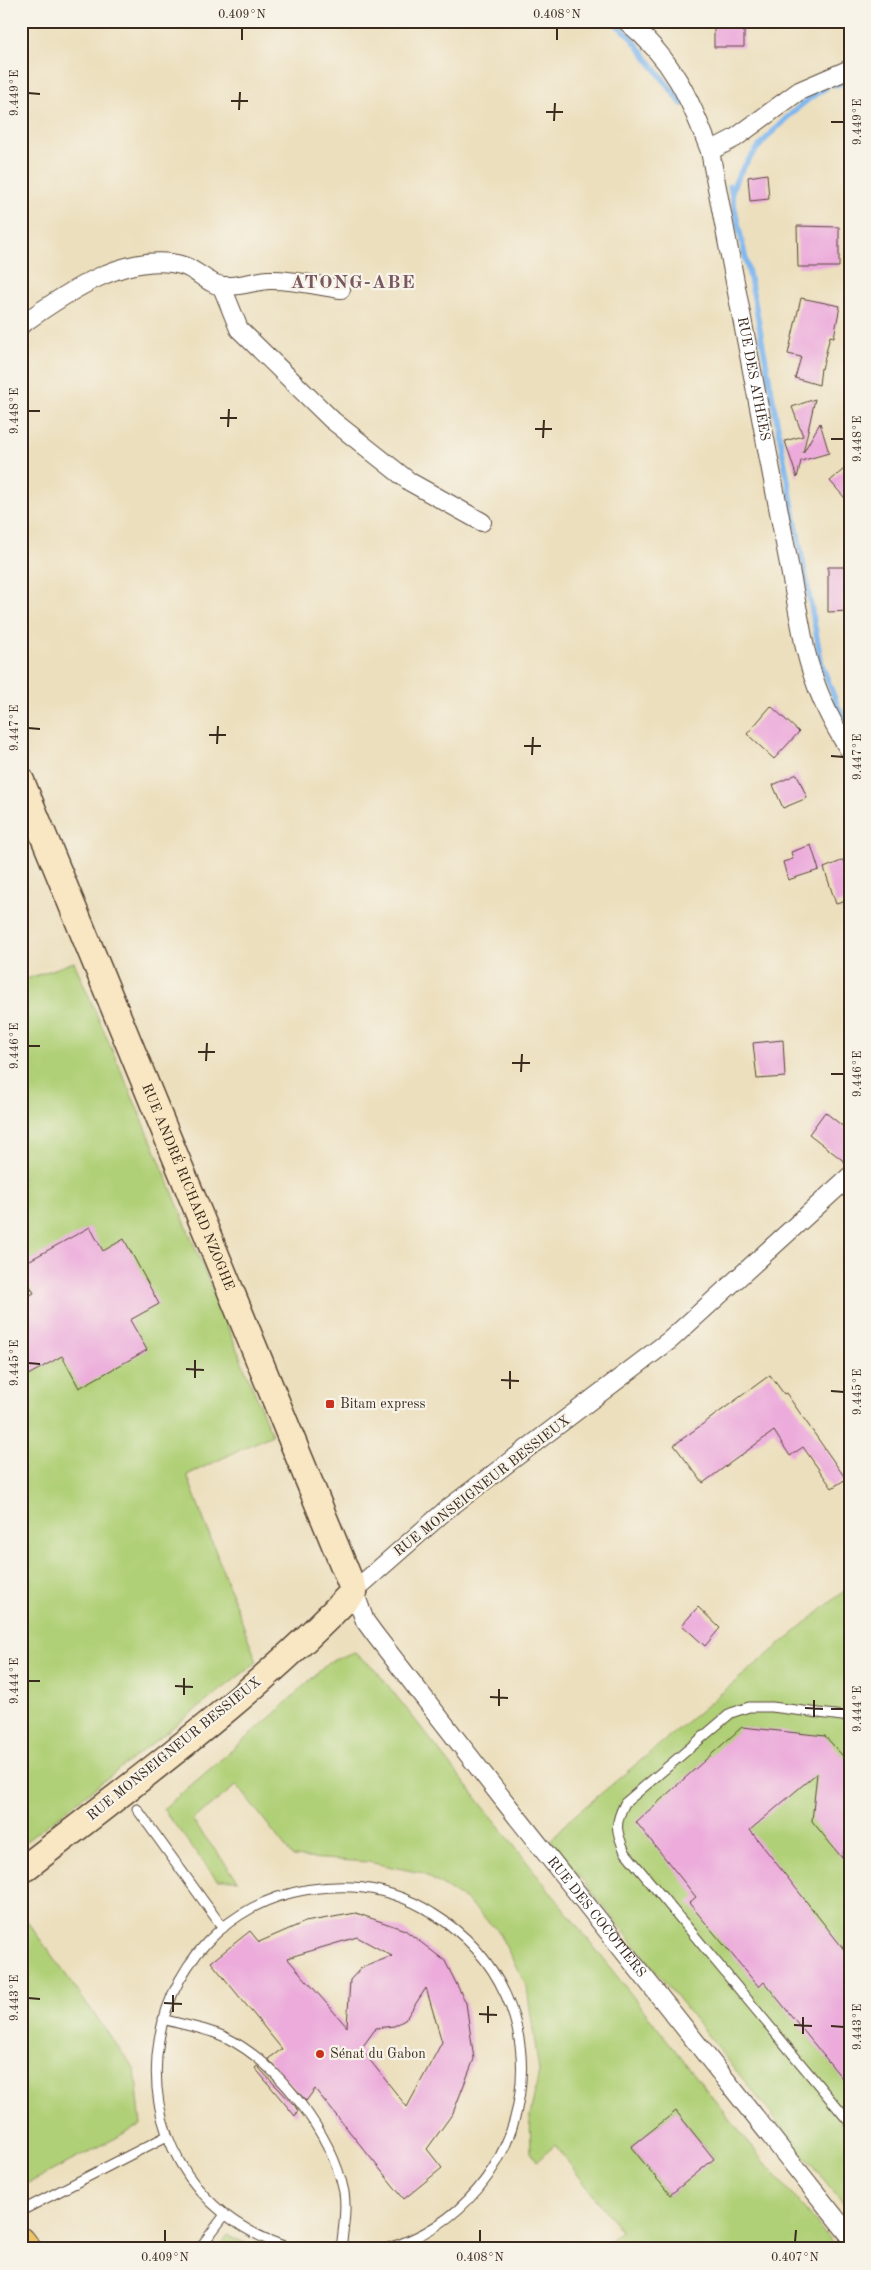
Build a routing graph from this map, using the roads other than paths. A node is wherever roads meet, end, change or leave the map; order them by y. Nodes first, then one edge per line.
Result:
1 (626, 21) edge
2 (850, 69) edge
3 (710, 151) junction
4 (222, 287) junction
5 (341, 289) dead end
6 (21, 325) edge
7 (482, 522) dead end
8 (850, 751) edge
9 (21, 782) edge
10 (850, 1176) edge
11 (354, 1591) junction
12 (850, 1717) edge
13 (137, 1810) dead end
14 (21, 1871) edge
15 (223, 1928) junction
16 (163, 2019) junction
17 (850, 2124) edge
18 (168, 2136) junction
19 (21, 2211) edge
20 (224, 2216) junction
21 (850, 2236) edge
22 (21, 2241) edge
23 (27, 2249) edge
24 (198, 2249) edge
25 (293, 2249) edge
26 (341, 2249) edge
27 (386, 2249) edge

1 - 3 street, RUE DES ATHÉES
2 - 3 street
3 - 8 street, RUE DES ATHÉES
4 - 5 street
4 - 6 street
4 - 7 street
9 - 11 street, RUE ANDRÉ RICHARD NZOGHE
10 - 11 street, RUE MONSEIGNEUR BESSIEUX
11 - 14 street, RUE MONSEIGNEUR BESSIEUX
11 - 21 street, RUE DES COCOTIERS
12 - 17 lane
13 - 15 lane
15 - 16 lane
15 - 27 lane
16 - 18 lane
16 - 26 lane
18 - 19 lane
18 - 20 lane
20 - 24 lane
20 - 25 lane
22 - 23 main road

